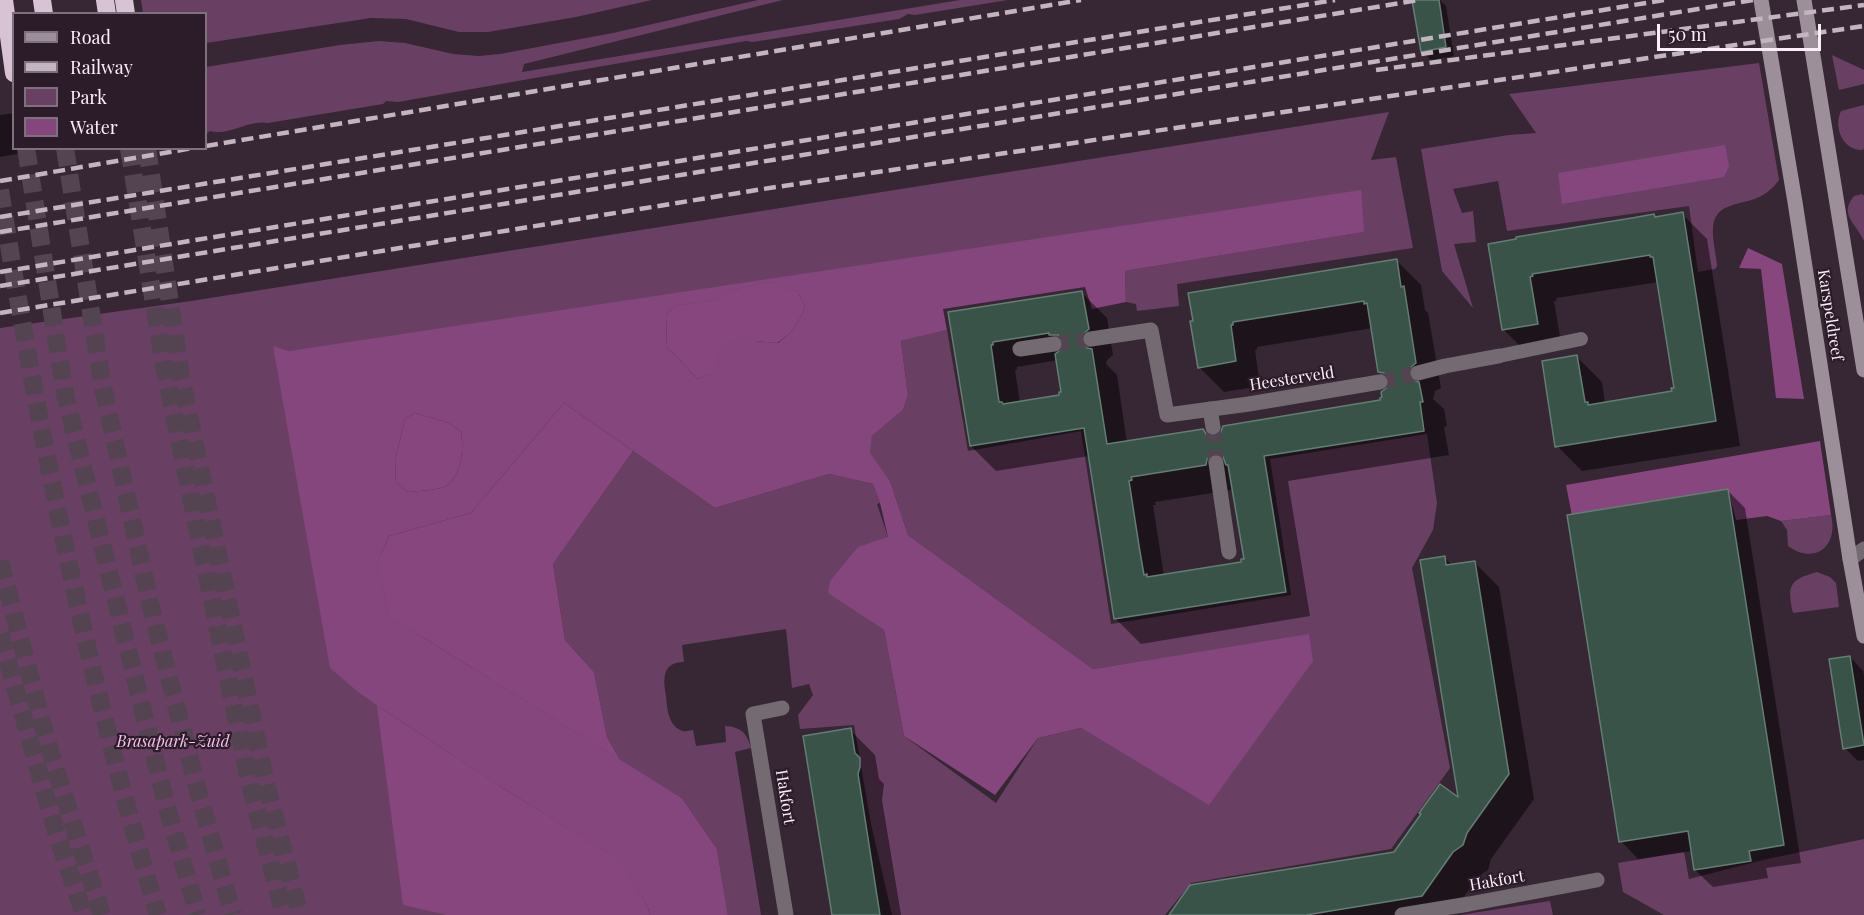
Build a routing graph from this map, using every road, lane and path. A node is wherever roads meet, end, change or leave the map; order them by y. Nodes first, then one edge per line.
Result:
1 (4, 0) edge
2 (1761, 0) edge
3 (1804, 0) edge
4 (12, 58) edge
5 (1091, 339) tunnel mouth
6 (1581, 339) dead end
7 (1054, 344) tunnel mouth
8 (1020, 349) dead end
9 (1499, 356) joint
10 (1864, 370) edge
11 (1418, 373) tunnel mouth
12 (1380, 382) tunnel mouth
13 (1210, 409) junction
14 (1213, 428) tunnel mouth
15 (1216, 464) tunnel mouth
16 (1864, 549) edge
17 (1229, 552) dead end
18 (1857, 561) edge
19 (1864, 636) edge
20 (782, 708) dead end
21 (1597, 880) dead end
22 (786, 915) edge
23 (1402, 915) edge

1 - 4 highway
2 - 18 main road, Karspeldreef
3 - 10 main road, Karspeldreef
5 - 13 street, Heesterveld
6 - 9 street
7 - 8 street
9 - 11 street
12 - 13 street, Heesterveld
13 - 14 street
15 - 17 street
16 - 18 street
18 - 19 main road, Karspeldreef
20 - 22 street, Hakfort
21 - 23 street, Hakfort

